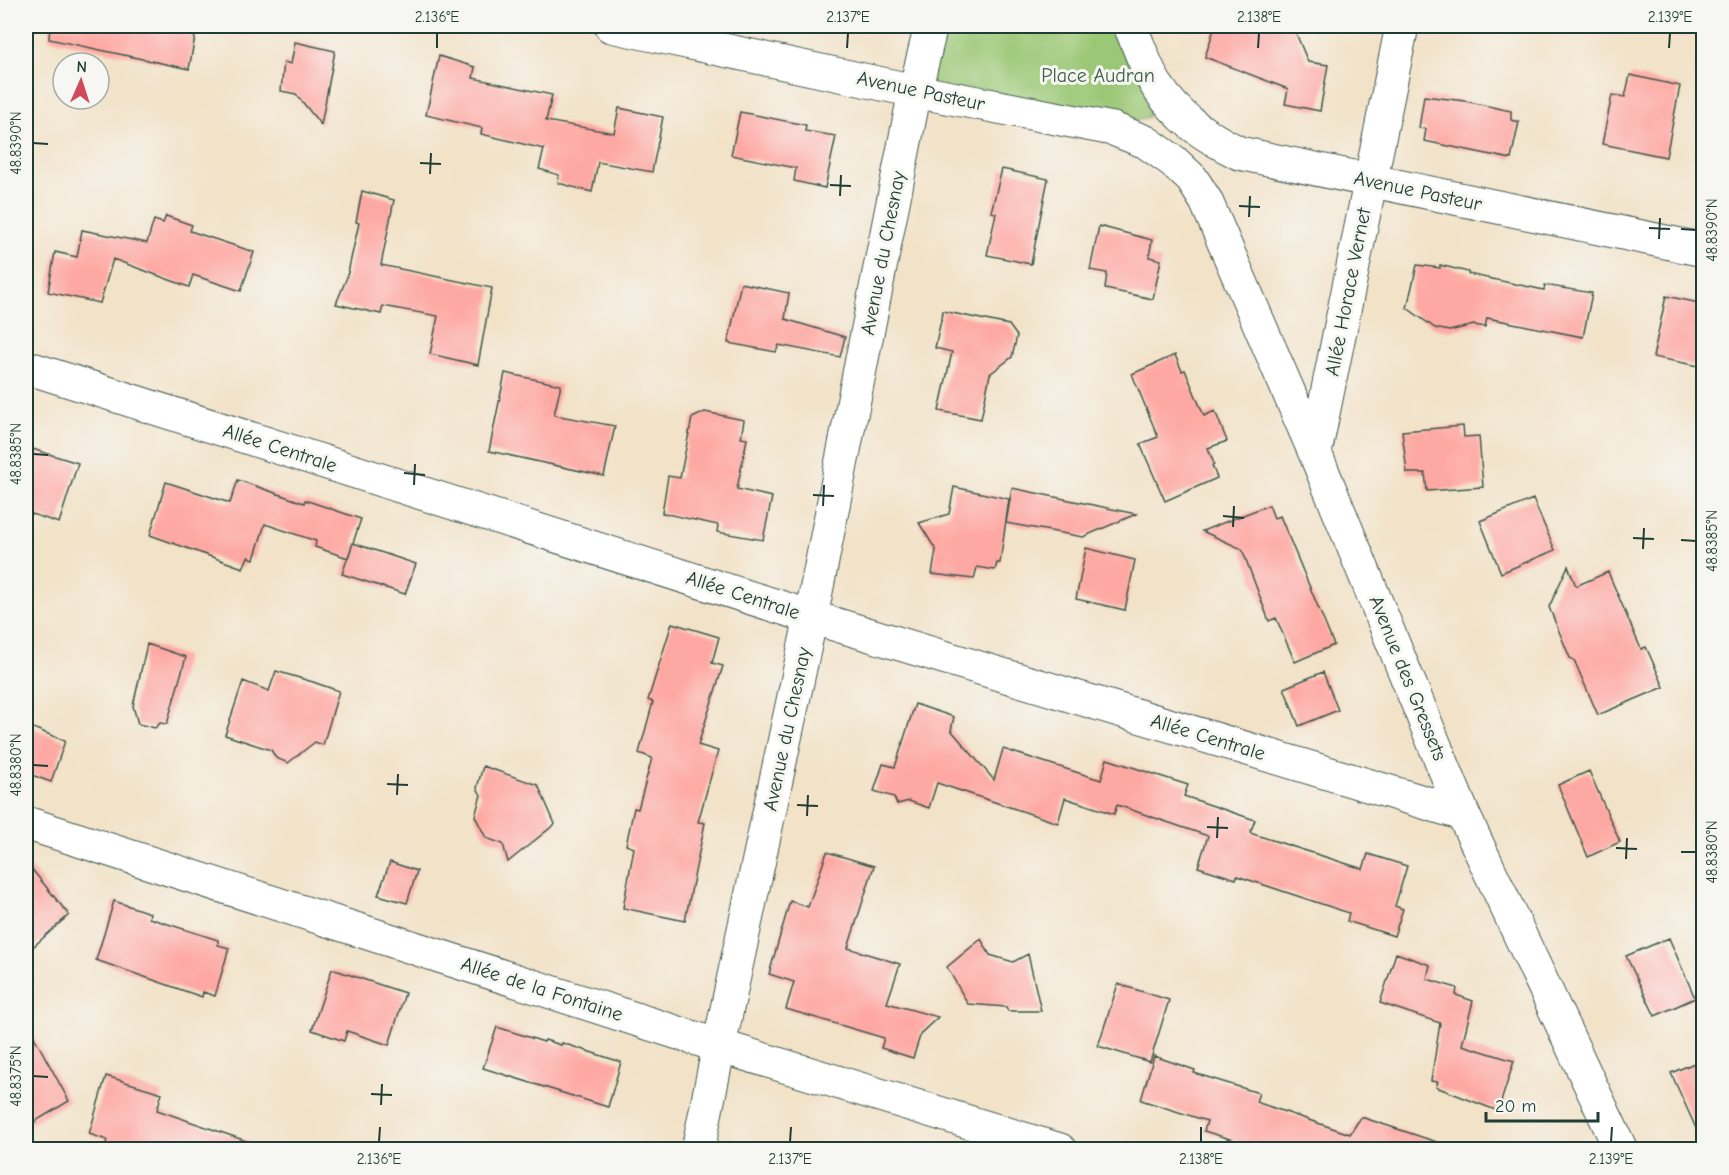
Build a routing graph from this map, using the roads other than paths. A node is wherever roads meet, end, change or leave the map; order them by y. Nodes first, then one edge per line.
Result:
1 (611, 26) edge
2 (931, 26) edge
3 (1130, 26) edge
4 (1402, 26) edge
5 (915, 91) junction
6 (1370, 181) junction
7 (1206, 201) joint
8 (1704, 250) edge
9 (26, 367) edge
10 (1315, 453) junction
11 (811, 617) junction
12 (1464, 814) junction
13 (26, 823) edge
14 (719, 1046) junction
15 (698, 1149) edge
16 (1060, 1149) edge
17 (1621, 1149) edge

1 - 5 street, Avenue Pasteur
2 - 5 street, Avenue du Chesnay
3 - 6 street, Avenue Pasteur
4 - 6 street, Allée Horace Vernet
5 - 7 street, Avenue Pasteur
5 - 11 street, Avenue du Chesnay
6 - 8 street, Avenue Pasteur
6 - 10 street, Allée Horace Vernet
7 - 10 street, Avenue des Gressets
9 - 11 street, Allée Centrale
10 - 12 street, Avenue des Gressets
11 - 12 street, Allée Centrale
11 - 14 street, Avenue du Chesnay
12 - 17 street, Avenue des Gressets
13 - 14 street, Allée de la Fontaine
14 - 15 street, Avenue du Chesnay
14 - 16 street, Allée de la Fontaine

